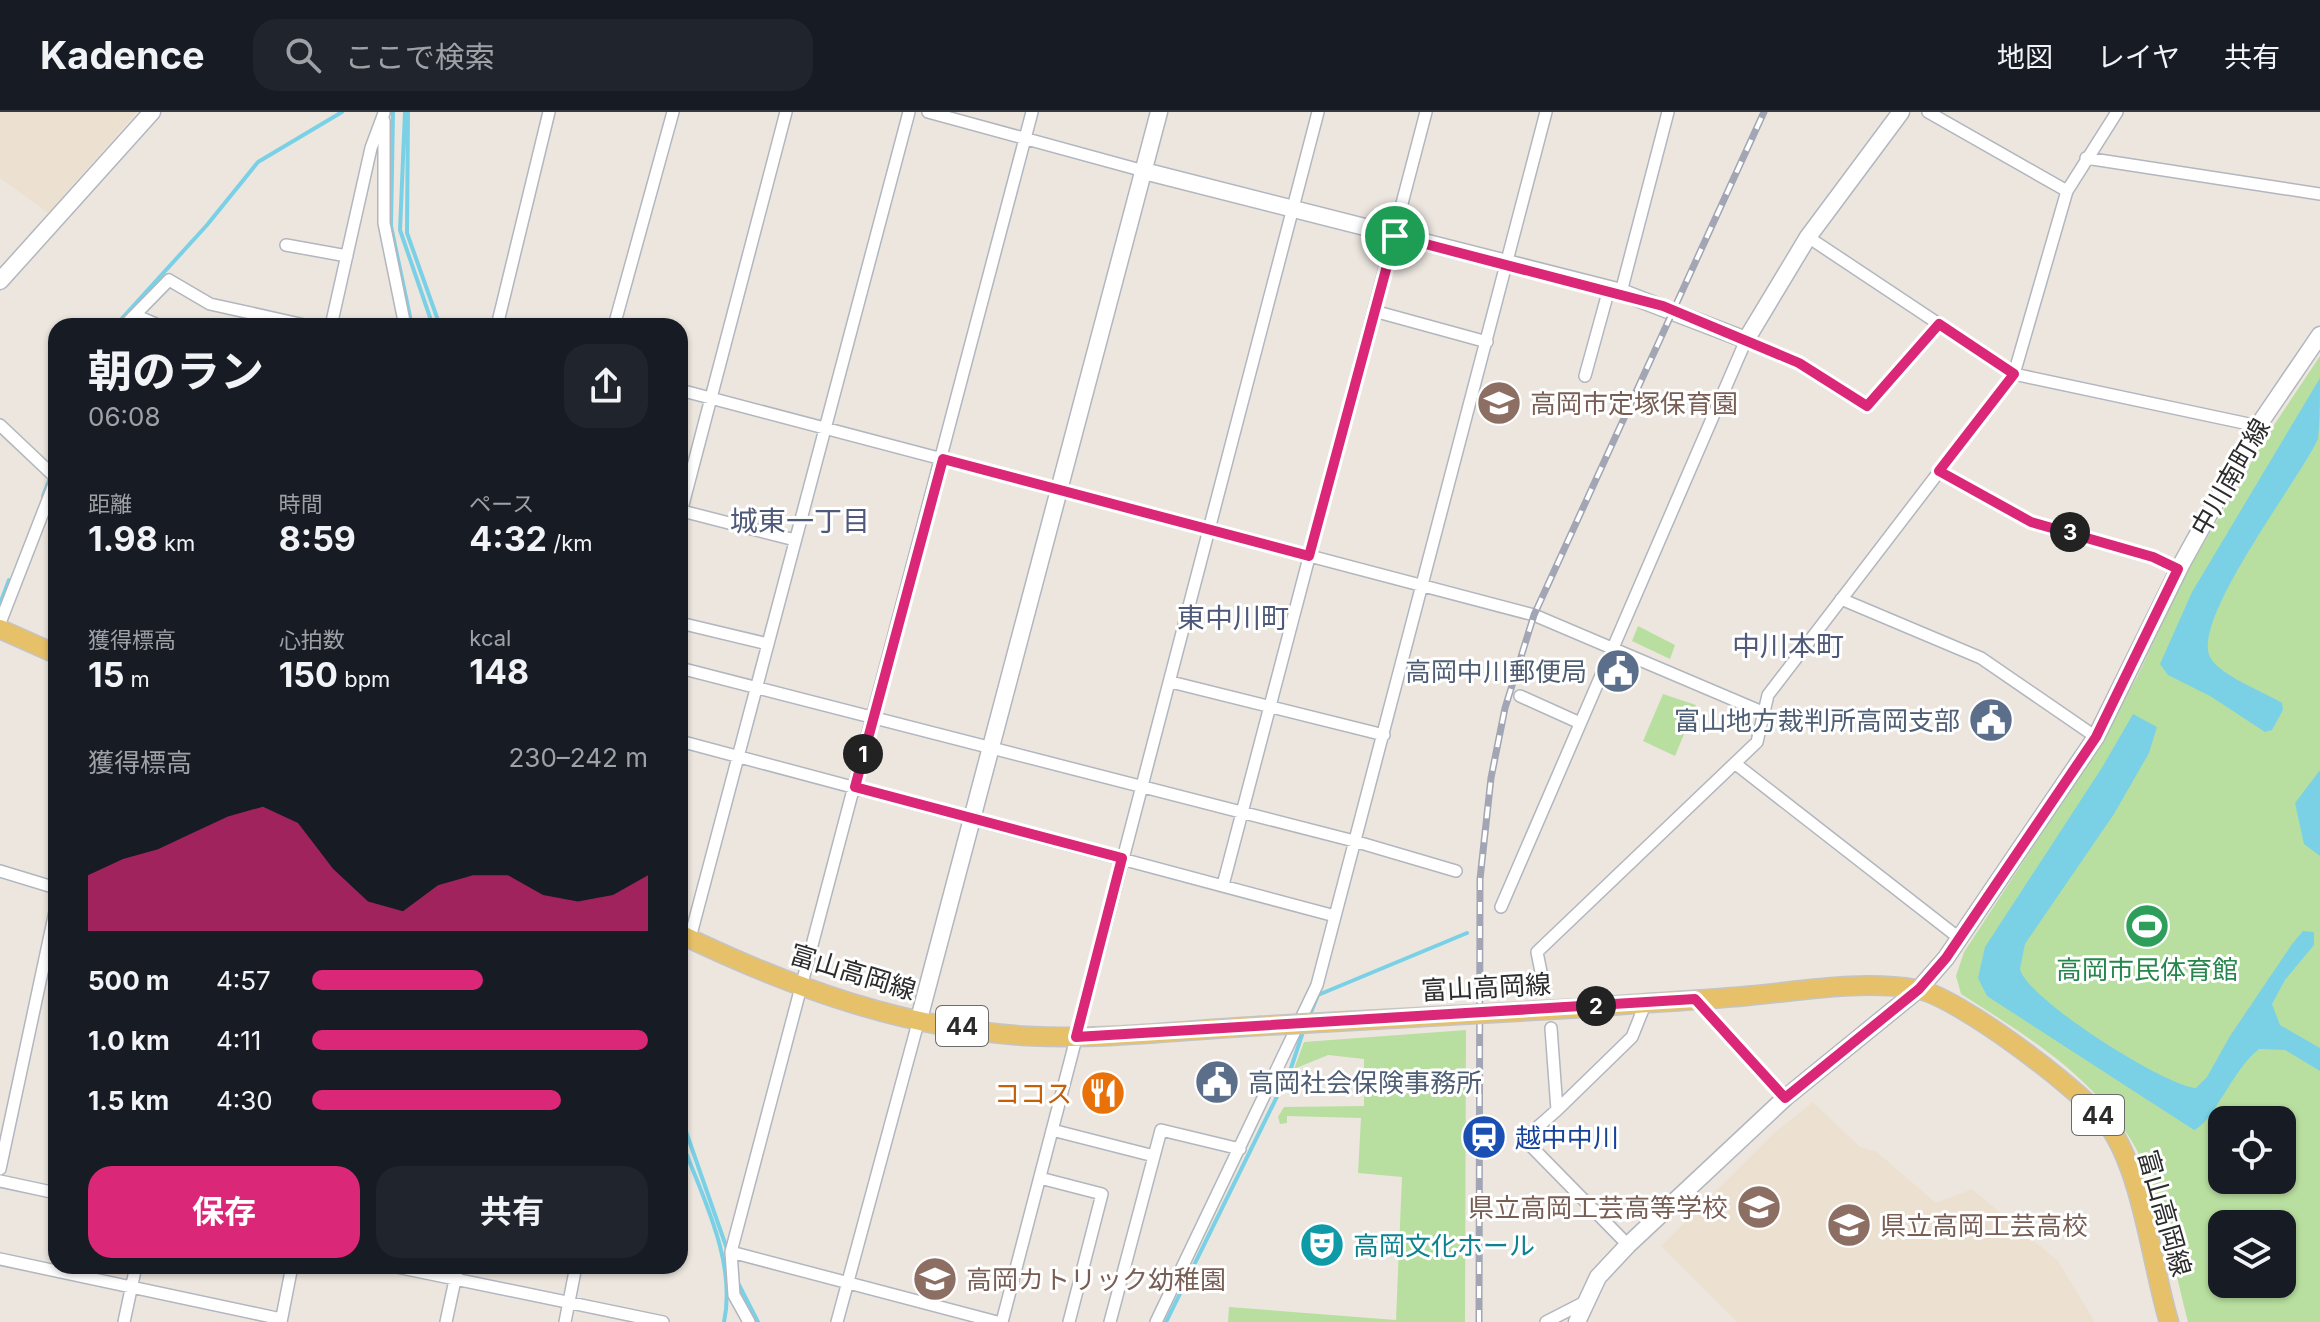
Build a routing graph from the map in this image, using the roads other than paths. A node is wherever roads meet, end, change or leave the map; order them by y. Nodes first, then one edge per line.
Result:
1 (152, 112) edge
2 (549, 112) edge
3 (673, 112) edge
4 (786, 112) edge
5 (909, 112) edge
6 (928, 112) edge
7 (1032, 112) edge
8 (1159, 112) edge
9 (1318, 112) edge
10 (1426, 112) edge
11 (1546, 112) edge
12 (1668, 112) edge
13 (1901, 112) edge
14 (1928, 112) edge
15 (2117, 112) edge
16 (384, 113) edge
17 (1025, 138) junction
18 (2086, 158) junction
19 (1144, 171) junction
20 (2067, 191) junction
21 (2320, 194) edge
22 (1292, 209) junction
23 (1395, 236) junction
24 (1808, 237) junction
25 (286, 245) dead end
26 (347, 256) junction
27 (1506, 263) junction
28 (0, 281) edge
29 (1615, 291) junction
30 (1374, 311) junction
31 (135, 315) junction
32 (132, 318) edge
33 (142, 318) edge
34 (273, 318) edge
35 (333, 318) edge
36 (403, 318) edge
37 (499, 318) edge
38 (616, 318) edge
39 (1939, 324) junction
40 (2320, 335) edge
41 (1746, 340) junction
42 (1487, 342) junction
43 (2014, 374) junction
44 (1585, 376) dead end
45 (688, 392) edge
46 (712, 399) junction
47 (0, 425) edge
48 (2258, 426) junction
49 (825, 429) junction
50 (943, 459) junction
51 (48, 470) edge
52 (1939, 471) junction
53 (688, 488) edge
54 (48, 492) edge
55 (1060, 492) junction
56 (688, 516) edge
57 (1209, 530) junction
58 (795, 540) junction
59 (1309, 556) junction
60 (2178, 569) junction
61 (1422, 586) junction
62 (1841, 599) junction
63 (0, 623) edge
64 (688, 625) edge
65 (0, 629) edge
66 (768, 644) junction
67 (48, 650) edge
68 (1613, 650) junction
69 (688, 670) edge
70 (1171, 682) junction
71 (756, 689) junction
72 (1520, 696) dead end
73 (1272, 706) junction
74 (1767, 714) junction
75 (872, 719) junction
76 (1580, 723) junction
77 (1384, 735) junction
78 (2096, 737) junction
79 (688, 743) edge
80 (993, 748) junction
81 (737, 757) junction
82 (1737, 765) junction
83 (855, 787) junction
84 (1140, 787) junction
85 (1244, 814) junction
86 (973, 820) junction
87 (1354, 841) junction
88 (1122, 858) junction
89 (0, 871) edge
90 (1456, 871) dead end
91 (1223, 885) junction
92 (48, 886) edge
93 (1501, 907) dead end
94 (1335, 916) junction
95 (688, 926) edge
96 (688, 937) edge
97 (1959, 938) junction
98 (48, 944) edge
99 (1544, 987) dead end
100 (803, 989) junction
101 (1919, 989) junction
102 (1695, 999) junction
103 (1646, 1002) junction
104 (919, 1019) junction
105 (1551, 1028) dead end
106 (1076, 1037) junction
107 (1785, 1098) junction
108 (1557, 1110) junction
109 (1052, 1130) junction
110 (1240, 1149) junction
111 (1154, 1156) junction
112 (0, 1169) edge
113 (1040, 1178) junction
114 (0, 1181) edge
115 (48, 1191) edge
116 (1628, 1245) junction
117 (731, 1252) junction
118 (0, 1259) edge
119 (48, 1269) edge
120 (71, 1274) edge
121 (134, 1274) edge
122 (290, 1274) edge
123 (428, 1274) edge
124 (456, 1274) edge
125 (574, 1274) edge
126 (455, 1280) junction
127 (847, 1282) junction
128 (132, 1287) junction
129 (569, 1300) junction
130 (1583, 1303) junction
131 (281, 1320) edge
132 (124, 1322) edge
133 (446, 1322) edge
134 (565, 1322) edge
135 (663, 1322) edge
136 (749, 1322) edge
137 (837, 1322) edge
138 (1000, 1322) edge
139 (1069, 1322) edge
140 (1110, 1322) edge
141 (1156, 1322) edge
142 (1546, 1322) edge
143 (1577, 1322) edge
144 (2169, 1322) edge

1 - 28 street
2 - 37 street
3 - 38 street
4 - 46 street
5 - 49 street
6 - 17 street
7 - 17 street
8 - 19 street
9 - 22 street
10 - 23 street
11 - 27 street
12 - 29 street
13 - 24 street
14 - 20 street
15 - 18 street
16 - 26 street
16 - 36 street
17 - 19 street
17 - 50 street
18 - 20 street
18 - 21 street
19 - 22 street
19 - 55 street
20 - 43 street
22 - 23 street
22 - 57 street
23 - 27 street
23 - 30 street
24 - 39 street
24 - 41 street
25 - 26 street
26 - 35 street
27 - 29 street
27 - 42 street
29 - 41 street
29 - 44 street
30 - 42 street
30 - 59 street
31 - 32 street
31 - 33 street
31 - 34 street
39 - 41 street
39 - 43 street
40 - 48 street, 中川南町線
41 - 68 street
42 - 61 street
43 - 48 street
43 - 52 street
45 - 46 street
46 - 49 street
46 - 53 street
47 - 51 street
48 - 60 street, 中川南町線
49 - 50 street
49 - 58 street
50 - 55 street
50 - 75 street
52 - 60 street
52 - 62 street
54 - 63 street
55 - 57 street
55 - 80 street
56 - 58 street
57 - 59 street
57 - 70 street
58 - 66 street
59 - 61 street
59 - 73 street
60 - 78 street, 中川南町線
61 - 68 street
61 - 77 street
62 - 74 street
62 - 78 street
64 - 66 street
65 - 67 main road
66 - 71 street
68 - 74 street
68 - 76 street
69 - 71 street
70 - 73 street
70 - 84 street
71 - 75 street
71 - 81 street
72 - 76 street
73 - 77 street
73 - 85 street
74 - 82 street
75 - 80 street
75 - 83 street
76 - 93 street
77 - 87 street
78 - 97 street, 中川南町線
79 - 81 street
80 - 84 street
80 - 86 street
81 - 83 street
81 - 95 street
82 - 97 street
82 - 99 street
83 - 86 street
83 - 100 street
84 - 85 street
84 - 88 street
85 - 87 street
85 - 91 street
86 - 88 street
86 - 104 street
87 - 90 street
87 - 94 street
88 - 91 street
88 - 106 street
89 - 92 street
91 - 94 street
94 - 110 street
96 - 100 main road, 富山高岡線 / 44
97 - 101 street, 中川南町線
98 - 112 street
100 - 104 main road, 富山高岡線 / 44
100 - 117 street
101 - 102 main road, 富山高岡線 / 44
101 - 107 street, 中川南町線
101 - 144 main road, 富山高岡線 / 44
102 - 103 main road, 富山高岡線 / 44
102 - 107 street
103 - 106 main road, 富山高岡線 / 44, bridge
103 - 108 street
104 - 106 main road, 富山高岡線 / 44
104 - 127 street
105 - 108 street
106 - 109 street
107 - 116 street, 中川南町線
108 - 116 street
109 - 111 street
109 - 113 street
110 - 111 street
110 - 141 street
111 - 140 street
113 - 138 street
113 - 139 street
114 - 115 street
116 - 130 street, 中川南町線
117 - 127 street
117 - 136 street
118 - 119 street
120 - 128 street
121 - 128 street
122 - 131 street
123 - 126 street
124 - 126 street
125 - 129 street
126 - 129 street
126 - 133 street
127 - 137 street
127 - 138 street
128 - 131 street
128 - 132 street
129 - 134 street
129 - 135 street
130 - 142 street
130 - 143 street, 中川南町線

